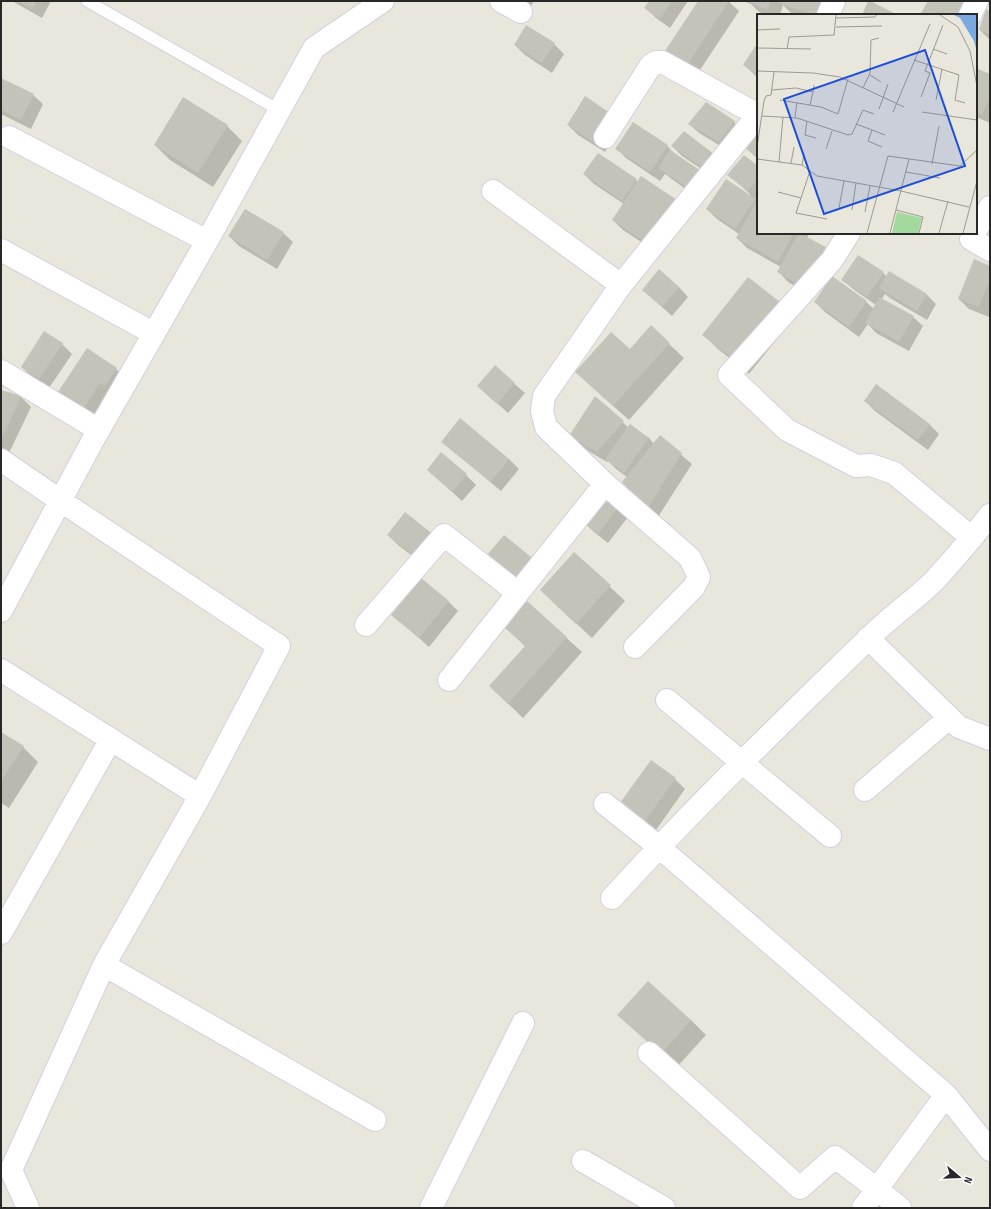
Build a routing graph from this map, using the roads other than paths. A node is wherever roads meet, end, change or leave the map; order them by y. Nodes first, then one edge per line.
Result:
1 (87, 1) edge
2 (501, 1) edge
3 (834, 1) edge
4 (977, 1) edge
5 (374, 3) edge
6 (521, 12) dead end
7 (828, 14) edge
8 (970, 14) edge
9 (279, 110) junction
10 (757, 114) edge
11 (757, 116) edge
12 (9, 137) dead end
13 (606, 137) dead end
14 (493, 191) dead end
15 (990, 207) edge
16 (977, 225) edge
17 (848, 234) edge
18 (970, 234) edge
19 (206, 241) junction
20 (1, 250) edge
21 (990, 250) edge
22 (621, 285) junction
23 (153, 333) junction
24 (1, 372) edge
25 (98, 430) junction
26 (1, 460) edge
27 (606, 484) junction
28 (61, 501) junction
29 (990, 515) edge
30 (972, 538) junction
31 (518, 593) junction
32 (1, 610) edge
33 (366, 626) dead end
34 (868, 638) junction
35 (635, 647) dead end
36 (1, 670) edge
37 (449, 680) dead end
38 (667, 700) dead end
39 (949, 718) junction
40 (111, 739) junction
41 (990, 739) edge
42 (743, 762) junction
43 (865, 790) dead end
44 (200, 796) junction
45 (604, 804) dead end
46 (830, 836) dead end
47 (659, 847) junction
48 (612, 898) dead end
49 (1, 933) edge
50 (104, 965) junction
51 (523, 1022) dead end
52 (649, 1053) dead end
53 (946, 1095) junction
54 (375, 1120) dead end
55 (990, 1150) edge
56 (583, 1161) dead end
57 (877, 1189) junction
58 (28, 1208) edge
59 (431, 1208) edge
60 (664, 1208) edge
61 (863, 1208) edge
62 (900, 1208) edge

1 - 9 lane
2 - 6 street
3 - 7 street
4 - 8 street
5 - 9 street
9 - 19 street
10 - 13 street
11 - 22 street
12 - 19 street
14 - 22 street
15 - 16 street
17 - 30 street
18 - 21 street
19 - 23 street
20 - 23 street
22 - 27 street
23 - 25 street
24 - 25 street
25 - 28 street
26 - 28 street
27 - 31 street
27 - 35 street
28 - 32 street
28 - 44 street
29 - 30 street
30 - 34 street
31 - 33 street
31 - 37 street
34 - 39 street
34 - 42 street
36 - 40 street
38 - 42 street
39 - 41 street
39 - 43 street
40 - 44 street
40 - 49 street
42 - 46 street
42 - 47 street
44 - 50 street
45 - 47 street
47 - 48 street
47 - 53 street
50 - 54 street
50 - 58 street
51 - 59 street
52 - 57 street
53 - 55 street
53 - 57 street
56 - 60 street
57 - 61 street
57 - 62 street

